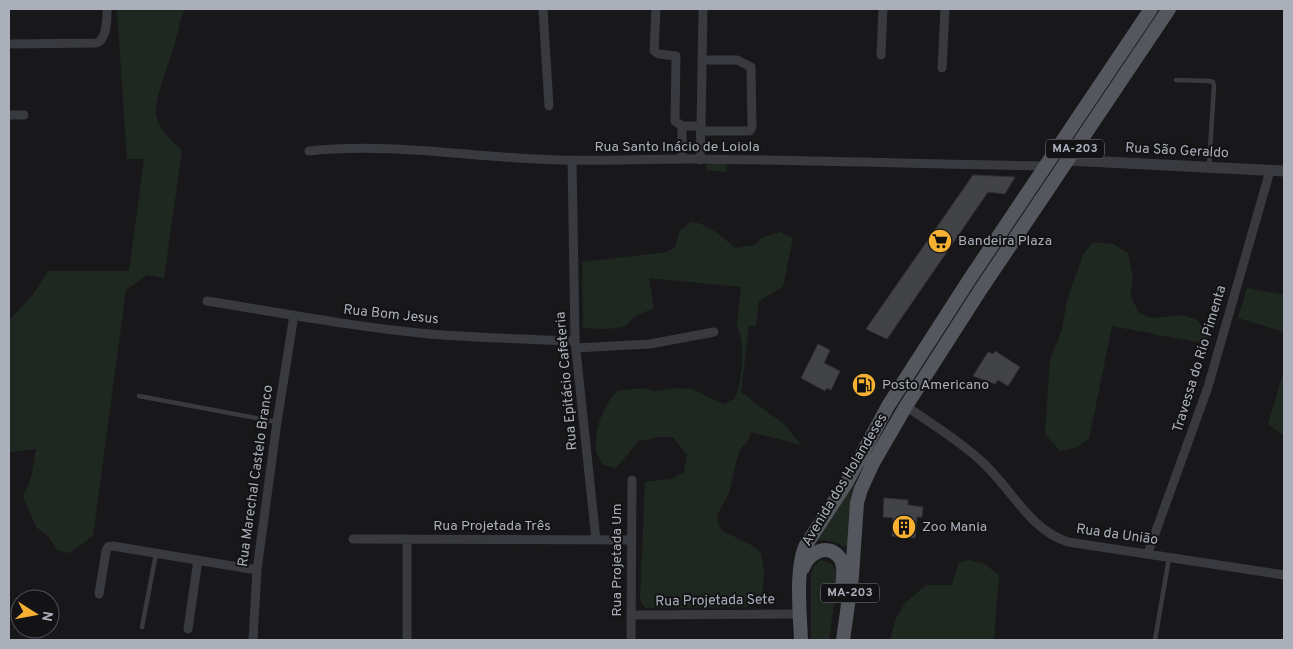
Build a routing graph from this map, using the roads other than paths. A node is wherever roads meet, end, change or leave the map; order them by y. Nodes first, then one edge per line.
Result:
1 (107, 9) edge
2 (543, 9) edge
3 (656, 9) edge
4 (703, 9) edge
5 (883, 9) edge
6 (945, 9) edge
7 (1151, 9) edge
8 (1169, 9) edge
9 (9, 44) edge
10 (881, 55) dead end
11 (702, 60) junction
12 (942, 68) dead end
13 (1176, 80) dead end
14 (549, 106) dead end
15 (24, 115) dead end
16 (9, 116) edge
17 (682, 126) junction
18 (701, 129) junction
19 (309, 151) dead end
20 (572, 160) junction
21 (682, 160) junction
22 (700, 160) junction
23 (1068, 160) junction
24 (1046, 166) junction
25 (1209, 168) junction
26 (1270, 171) junction
27 (1284, 172) edge
28 (207, 301) dead end
29 (294, 315) junction
30 (714, 332) dead end
31 (575, 344) junction
32 (139, 396) dead end
33 (906, 406) junction
34 (277, 422) junction
35 (632, 480) dead end
36 (353, 539) dead end
37 (407, 539) junction
38 (596, 540) junction
39 (631, 540) junction
40 (156, 552) junction
41 (1148, 554) junction
42 (1169, 557) junction
43 (198, 560) junction
44 (257, 570) junction
45 (1284, 575) edge
46 (800, 589) junction
47 (99, 594) dead end
48 (800, 614) junction
49 (631, 615) junction
50 (142, 627) dead end
51 (188, 629) dead end
52 (252, 640) edge
53 (406, 640) edge
54 (631, 640) edge
55 (801, 640) edge
56 (837, 640) edge
57 (843, 640) edge
58 (1155, 640) edge

1 - 9 street
2 - 14 street
3 - 17 street
4 - 11 street
5 - 10 street
6 - 12 street
7 - 24 main road, Avenida dos Holandeses / MA-203
8 - 23 main road, Avenida dos Holandeses / MA-203
11 - 18 street
11 - 18 street
13 - 25 lane
15 - 16 street
17 - 18 street
17 - 21 street
18 - 22 street
19 - 20 street, Rua Santo Inácio de Loiola
20 - 21 street, Rua Santo Inácio de Loiola
20 - 31 street, Rua Epitácio Cafeteria
21 - 22 street, Rua Santo Inácio de Loiola
22 - 24 street, Rua Santo Inácio de Loiola
23 - 25 street, Rua São Geraldo
23 - 33 main road, Avenida dos Holandeses / MA-203
24 - 46 main road, Avenida dos Holandeses / MA-203
25 - 26 street, Rua São Geraldo
26 - 27 street, Rua São Geraldo
26 - 41 street, Travessa do Rio Pimenta
28 - 29 street, Rua Bom Jesus
29 - 31 street, Rua Bom Jesus
29 - 34 street, Rua Marechal Castelo Branco
30 - 31 street, Rua Bom Jesus
31 - 38 street, Rua Epitácio Cafeteria
32 - 34 lane
33 - 41 street, Rua da União
33 - 57 main road, Avenida dos Holandeses / MA-203
34 - 44 street, Rua Marechal Castelo Branco
35 - 39 street, Rua Projetada Um
36 - 37 street, Rua Projetada Três
37 - 38 street, Rua Projetada Três
37 - 53 street
38 - 39 street, Rua Projetada Três
39 - 49 street, Rua Projetada Um
40 - 43 street
40 - 47 street
40 - 50 lane
41 - 42 street, Rua da União
42 - 45 street, Rua da União
42 - 58 lane
43 - 44 street
43 - 51 street
44 - 52 street, Rua Marechal Castelo Branco
46 - 48 main road, Avenida dos Holandeses / MA-203
46 - 56 main road
48 - 49 street, Rua Projetada Sete
48 - 55 main road, Avenida dos Holandeses / MA-203
49 - 54 street, Rua Projetada Um

